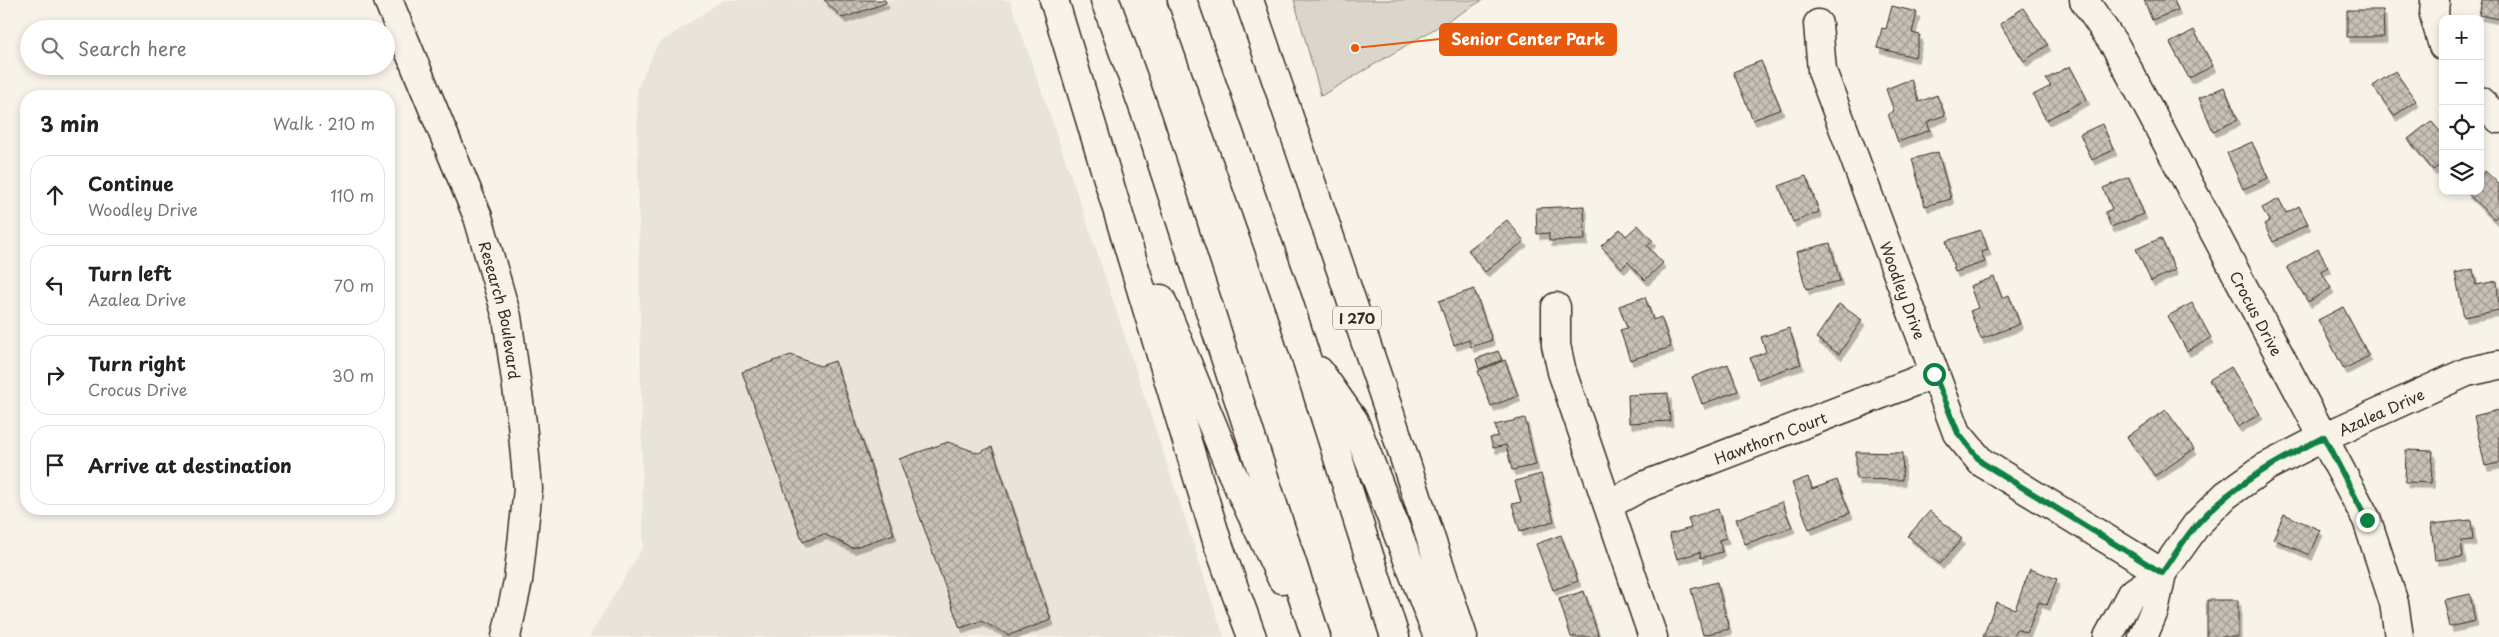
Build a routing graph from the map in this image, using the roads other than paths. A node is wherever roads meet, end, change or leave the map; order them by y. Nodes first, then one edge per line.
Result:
1 (388, 0) edge
2 (1054, 0) edge
3 (1105, 0) edge
4 (1182, 0) edge
5 (1249, 0) edge
6 (2084, 0) edge
7 (2435, 0) edge
8 (1818, 24) dead end
9 (2439, 32) edge
10 (2484, 105) edge
11 (2499, 119) edge
12 (1099, 148) junction
13 (1556, 307) dead end
14 (1303, 348) junction
15 (2499, 364) edge
16 (1934, 374) junction
17 (2324, 437) junction
18 (1608, 505) junction
19 (2162, 573) junction
20 (506, 637) edge
21 (1252, 637) edge
22 (1309, 637) edge
23 (1316, 637) edge
24 (1394, 637) edge
25 (1438, 637) edge
26 (1462, 637) edge
27 (1653, 637) edge
28 (2108, 637) edge
29 (2143, 637) edge
30 (2399, 637) edge

1 - 20 main road, Research Boulevard
2 - 12 main road
3 - 23 main road
4 - 14 main road
5 - 26 main road, I 270
6 - 17 main road, Crocus Drive
7 - 9 main road
8 - 16 main road, Woodley Drive
10 - 11 main road
12 - 21 main road
12 - 22 main road
13 - 18 main road
14 - 24 main road
14 - 25 main road
15 - 17 main road, Azalea Drive
16 - 18 main road, Hawthorn Court
16 - 19 main road, Woodley Drive
17 - 19 main road, Azalea Drive
17 - 30 main road, Crocus Drive
18 - 27 main road
19 - 28 main road, Azalea Drive
19 - 29 main road, Azalea Drive

